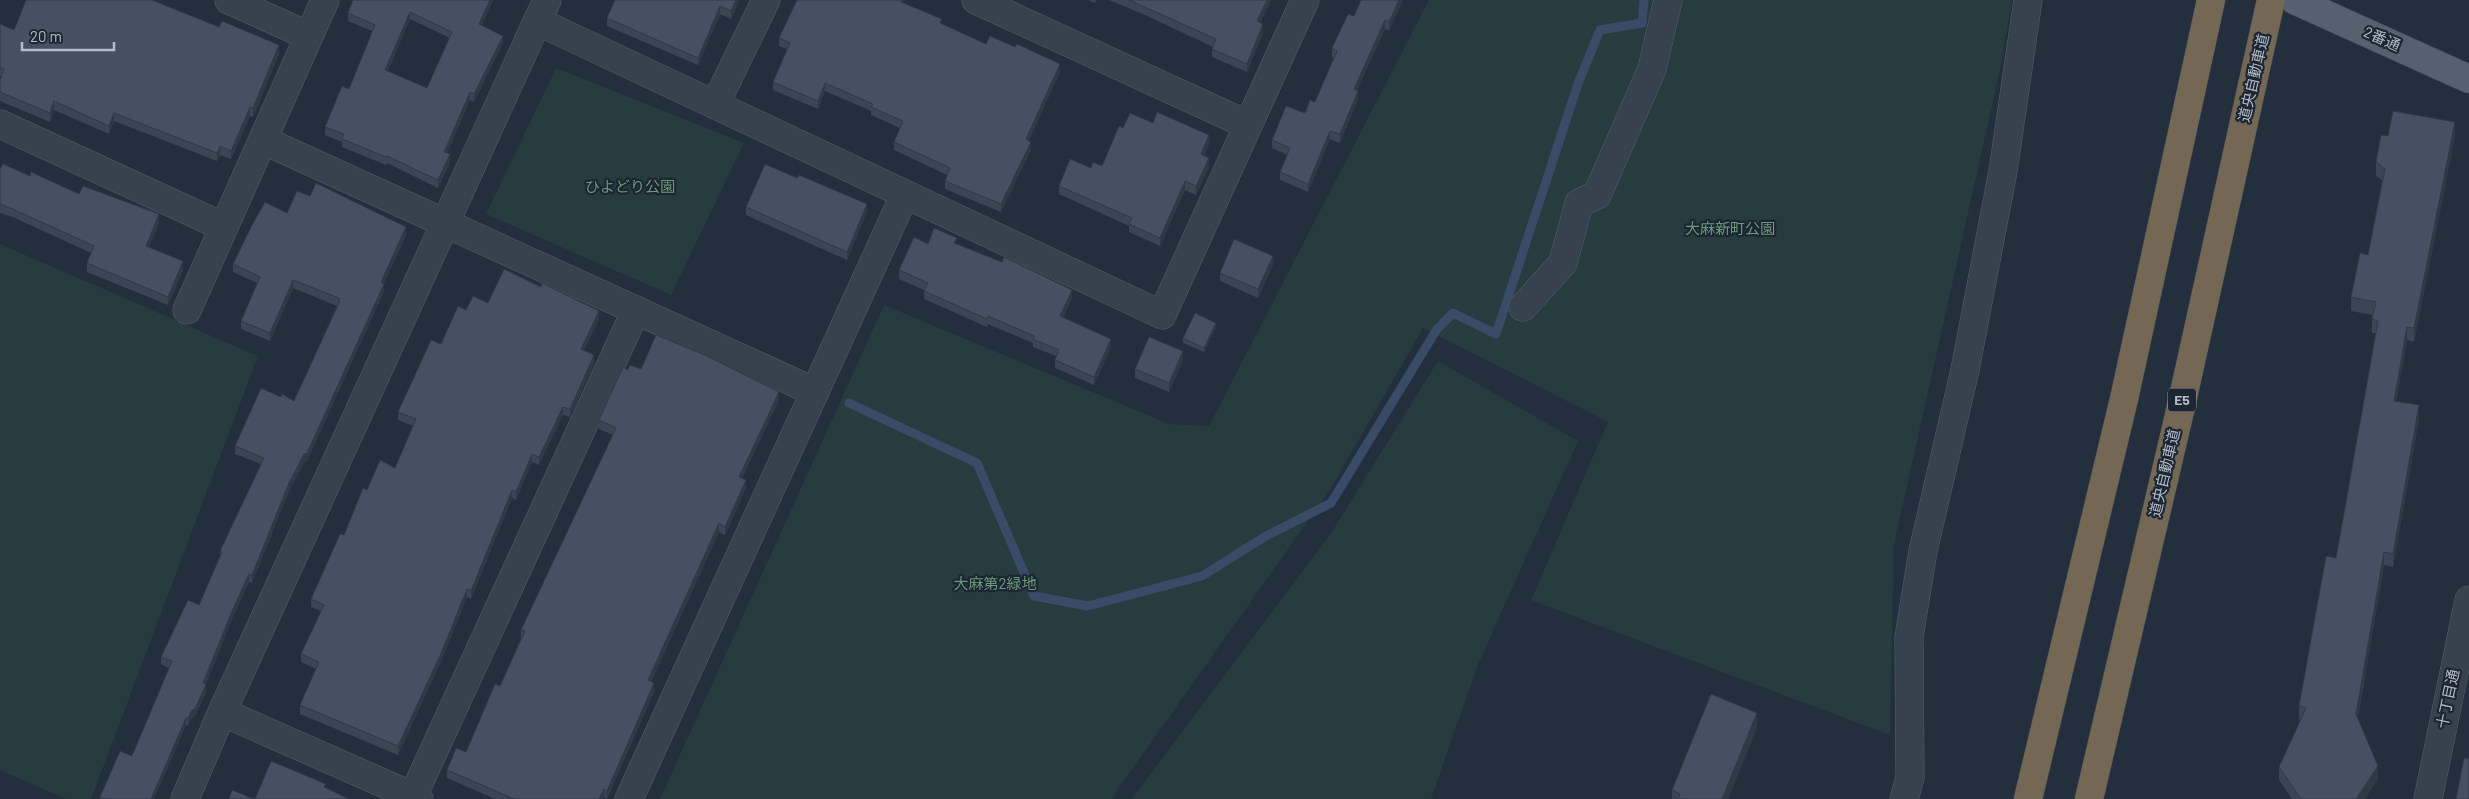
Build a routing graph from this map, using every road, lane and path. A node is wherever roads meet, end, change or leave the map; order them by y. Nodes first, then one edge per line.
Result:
1 (230, 0) edge
2 (325, 0) edge
3 (766, 0) edge
4 (976, 0) edge
5 (1305, 0) edge
6 (1668, 0) edge
7 (2028, 0) edge
8 (2210, 0) edge
9 (2271, 0) edge
10 (2294, 0) edge
11 (542, 11) edge
12 (309, 36) junction
13 (2469, 79) edge
14 (715, 105) junction
15 (0, 124) edge
16 (1248, 125) junction
17 (263, 140) junction
18 (905, 194) junction
19 (446, 223) junction
20 (224, 227) junction
21 (1523, 307) dead end
22 (187, 310) dead end
23 (636, 310) junction
24 (815, 392) junction
25 (2469, 600) edge
26 (222, 712) junction
27 (416, 798) edge
28 (185, 799) edge
29 (629, 799) edge
30 (1904, 799) edge
31 (2028, 799) edge
32 (2088, 799) edge
33 (2428, 799) edge

1 - 12 street
2 - 12 street
3 - 14 street
4 - 16 street
5 - 16 street
6 - 21 street
7 - 30 street
8 - 31 highway
9 - 32 highway, 道央自動車道 / E5
10 - 13 main road, 2番通
11 - 14 street
11 - 19 street
12 - 17 street
14 - 18 street
15 - 20 street
16 - 18 street
17 - 19 street
17 - 20 street
18 - 24 street
19 - 23 street
19 - 26 street
20 - 22 street
23 - 24 street
23 - 27 street
24 - 29 street
25 - 33 street, 十丁目通
26 - 27 street
26 - 28 street

